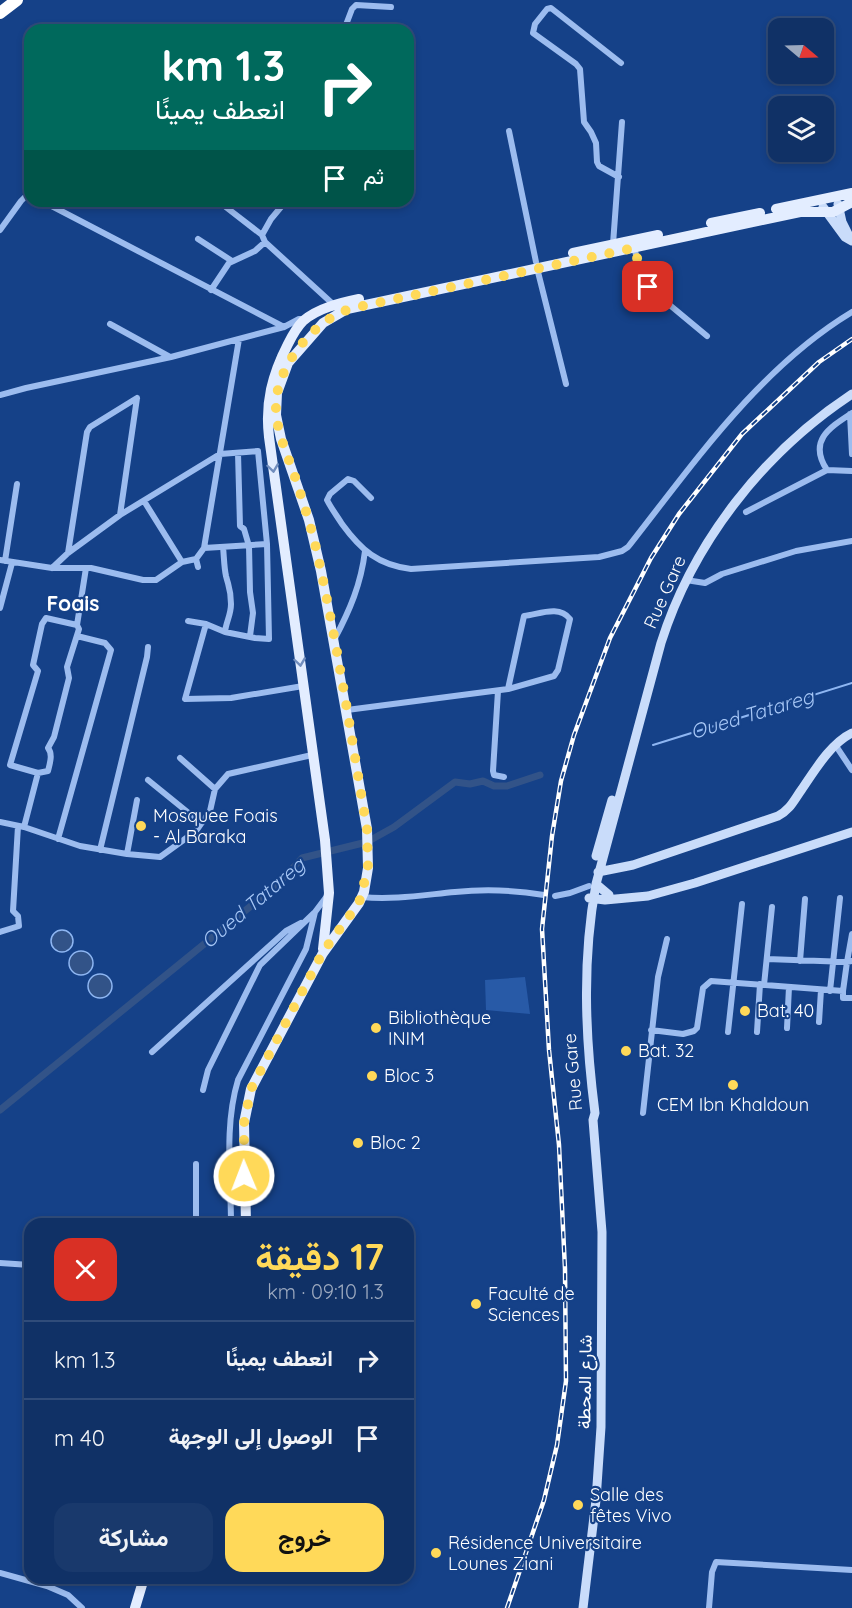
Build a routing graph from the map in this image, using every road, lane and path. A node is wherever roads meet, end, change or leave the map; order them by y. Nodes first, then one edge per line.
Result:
1 (17, 0) edge
2 (390, 7) dead end
3 (0, 13) edge
4 (346, 24) edge
5 (621, 63) dead end
6 (622, 122) dead end
7 (509, 131) dead end
8 (619, 177) junction
9 (852, 193) edge
10 (835, 195) junction
11 (24, 198) edge
12 (821, 199) junction
13 (852, 202) edge
14 (53, 207) edge
15 (225, 207) edge
16 (281, 207) edge
17 (839, 208) junction
18 (826, 212) junction
19 (0, 230) edge
20 (263, 238) junction
21 (198, 239) dead end
22 (852, 241) edge
23 (614, 244) junction
24 (634, 248) junction
25 (232, 261) junction
26 (537, 265) junction
27 (211, 290) junction
28 (334, 305) junction
29 (852, 312) edge
30 (306, 319) junction
31 (110, 324) dead end
32 (284, 327) junction
33 (315, 330) junction
34 (295, 332) junction
35 (707, 336) dead end
36 (239, 339) junction
37 (306, 340) junction
38 (171, 357) junction
39 (566, 384) dead end
40 (852, 388) edge
41 (852, 394) edge
42 (0, 395) edge
43 (851, 414) edge
44 (238, 453) junction
45 (220, 454) junction
46 (852, 454) edge
47 (827, 470) junction
48 (852, 471) edge
49 (17, 484) dead end
50 (371, 498) dead end
51 (144, 501) junction
52 (746, 512) dead end
53 (120, 515) junction
54 (852, 541) edge
55 (267, 544) junction
56 (249, 546) junction
57 (224, 547) junction
58 (204, 548) junction
59 (364, 551) junction
60 (68, 553) junction
61 (6, 562) edge
62 (182, 562) junction
63 (52, 568) junction
64 (86, 568) junction
65 (686, 579) junction
66 (0, 608) edge
67 (188, 621) dead end
68 (206, 624) junction
69 (77, 625) junction
70 (225, 632) junction
71 (77, 636) junction
72 (250, 636) junction
73 (334, 640) junction
74 (147, 647) dead end
75 (303, 686) junction
76 (508, 689) junction
77 (498, 691) junction
78 (346, 710) junction
79 (852, 733) edge
80 (836, 747) junction
81 (312, 755) junction
82 (180, 758) dead end
83 (852, 770) edge
84 (38, 773) junction
85 (504, 777) dead end
86 (148, 780) dead end
87 (215, 789) junction
88 (137, 800) dead end
89 (0, 822) edge
90 (201, 823) junction
91 (21, 827) junction
92 (852, 832) edge
93 (58, 839) junction
94 (100, 850) junction
95 (127, 854) junction
96 (598, 866) junction
97 (591, 892) junction
98 (329, 893) junction
99 (544, 895) dead end
100 (555, 896) dead end
101 (362, 897) junction
102 (609, 897) junction
103 (840, 898) dead end
104 (805, 899) dead end
105 (742, 904) dead end
106 (772, 907) dead end
107 (315, 912) junction
108 (591, 915) junction
109 (304, 922) junction
110 (0, 932) edge
111 (852, 934) edge
112 (667, 939) dead end
113 (323, 952) junction
114 (767, 959) junction
115 (800, 961) junction
116 (849, 961) edge
117 (833, 963) junction
118 (734, 982) junction
119 (762, 985) junction
120 (789, 987) junction
121 (821, 990) junction
122 (830, 991) junction
123 (843, 991) junction
124 (852, 998) edge
125 (819, 1022) dead end
126 (788, 1028) dead end
127 (651, 1030) junction
128 (728, 1032) dead end
129 (757, 1032) dead end
130 (152, 1052) dead end
131 (203, 1090) dead end
132 (643, 1113) dead end
133 (593, 1120) junction
134 (196, 1164) dead end
135 (196, 1218) edge
136 (231, 1218) edge
137 (244, 1218) edge
138 (0, 1263) edge
139 (24, 1265) edge
140 (852, 1570) edge
141 (0, 1573) edge
142 (24, 1580) edge
143 (40, 1584) edge
144 (142, 1584) edge
145 (148, 1584) edge
146 (82, 1608) edge
147 (135, 1608) edge
148 (141, 1608) edge
149 (583, 1608) edge
150 (709, 1608) edge

1 - 3 highway
2 - 4 street
5 - 8 street
6 - 8 street
7 - 26 street
8 - 23 street
9 - 10 main road
10 - 12 main road
10 - 17 main road
11 - 19 street
12 - 18 main road
12 - 23 main road
13 - 17 main road
14 - 27 street
15 - 20 street
16 - 20 street
17 - 18 main road
17 - 22 main road
18 - 22 main road
18 - 24 main road
20 - 25 street
20 - 28 street
21 - 25 street
23 - 26 main road
24 - 26 main road
24 - 35 street
25 - 27 street
26 - 28 main road
26 - 33 main road
26 - 39 street
27 - 32 street
28 - 30 main road
29 - 59 street
30 - 32 street
30 - 33 main road
30 - 34 main road
31 - 38 street
32 - 36 street
33 - 37 main road
34 - 37 main road
34 -> 75 main road
36 - 38 street
36 - 45 street
37 - 73 main road
38 - 42 street
40 - 96 main road, Rue Gare
41 - 65 main road, Rue Gare
43 - 46 street
43 - 47 street
44 - 45 street
44 - 55 street
44 - 56 street
45 - 51 street
45 - 58 street
47 - 48 street
47 - 52 street
49 - 61 street
50 - 59 street
51 - 53 street
51 - 62 street
53 - 60 street
53 - 60 street
54 - 65 street
55 - 56 street
55 - 72 street
56 - 57 street
56 - 72 street
57 - 58 street
57 - 70 street
58 - 62 street
59 - 73 street
60 - 63 street
61 - 63 street
61 - 66 street
62 - 64 street
63 - 64 street
64 - 69 street
65 - 96 main road, Rue Gare
67 - 68 street
68 - 70 street
68 - 75 street
69 - 71 street
69 - 84 street
70 - 72 street
71 - 84 street
71 - 93 street
73 - 78 main road
74 - 94 street
75 - 81 main road
76 - 76 street
76 - 77 street
77 - 78 street
77 - 85 street
78 - 101 main road
79 - 80 main road
80 - 83 street
80 - 96 main road
81 - 87 street
81 - 98 main road
82 - 87 street
84 - 91 street
86 - 90 street
87 - 90 street
88 - 95 street
89 - 91 street
90 - 95 street
91 - 93 street
91 - 110 street
92 - 102 main road
93 - 94 street
94 - 95 street
96 - 97 main road, Rue Gare
97 - 100 street
97 - 102 main road
97 - 102 main road
97 - 108 main road, Rue Gare
97 - 133 main road, Rue Gare
98 - 107 street
98 - 113 main road
99 - 101 street
101 - 113 main road
102 - 108 main road
103 - 117 street
104 - 115 street
105 - 118 street
106 - 114 street
107 - 109 street
107 - 136 street
108 - 133 main road, Rue Gare
109 - 130 street
109 - 131 street
111 - 116 street
112 - 127 street
113 - 137 main road
114 - 115 street
114 - 119 street
115 - 117 street
116 - 117 street
116 - 123 street
117 - 122 street
118 - 119 street
118 - 127 street
118 - 128 street
119 - 120 street
119 - 129 street
120 - 121 street
120 - 126 street
121 - 122 street
121 - 125 street
122 - 123 street
123 - 124 street
127 - 132 street
133 - 149 main road, شارع المحطة
134 - 135 street
138 - 139 street
140 - 150 street
141 - 142 street
143 - 146 street
144 - 147 main road
145 - 148 main road

